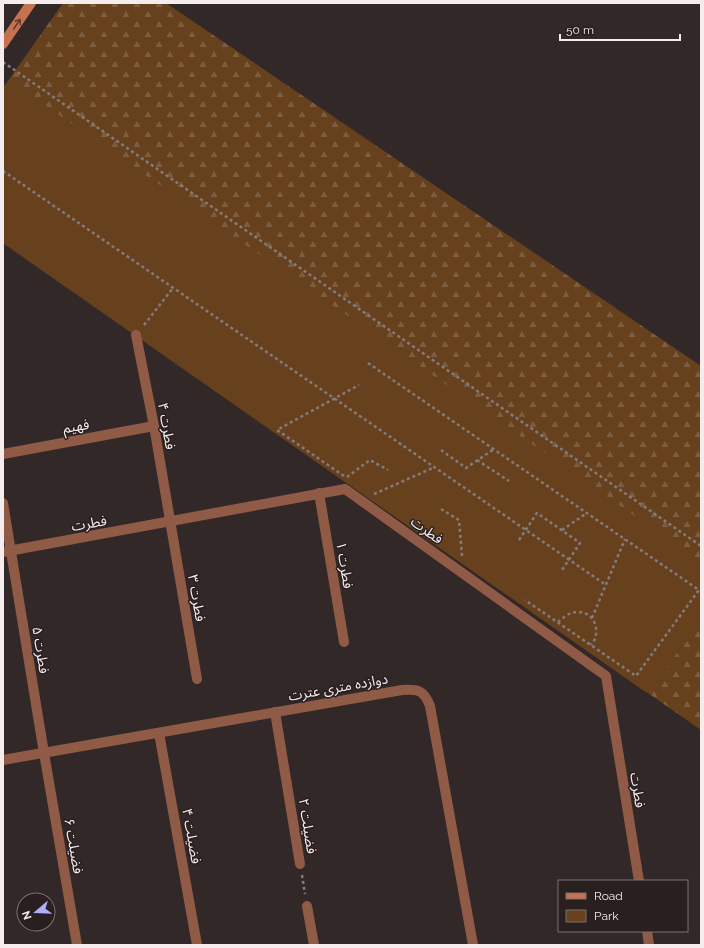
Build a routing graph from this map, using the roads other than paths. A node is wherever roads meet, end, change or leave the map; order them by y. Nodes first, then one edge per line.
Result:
1 (31, 3) edge
2 (3, 44) edge
3 (136, 335) road end
4 (154, 426) junction
5 (3, 454) edge
6 (319, 493) junction
7 (3, 503) edge
8 (170, 522) junction
9 (7, 552) edge
10 (344, 642) dead end
11 (197, 678) dead end
12 (275, 712) junction
13 (159, 733) junction
14 (44, 753) junction
15 (3, 760) edge
16 (300, 864) road end
17 (639, 880) edge
18 (307, 906) road end
19 (647, 932) edge
20 (77, 945) edge
21 (197, 945) edge
22 (314, 945) edge
23 (473, 945) edge
24 (649, 945) edge

2 -> 1 main road
3 - 4 street, فطرت ۴
4 - 5 street, فهیم
4 - 8 street, فطرت ۴
6 - 8 street, فطرت
6 - 10 street, فطرت ۱
6 - 17 street, فطرت
7 - 9 street, فطرت ۵
8 - 9 street, فطرت
8 - 11 street, فطرت ۳
9 - 14 street, فطرت ۵
12 - 13 street, دوازده متری عترت
12 - 16 street, فضیلت ۲
12 - 23 street, دوازده متری عترت
13 - 14 street, دوازده متری عترت
13 - 21 street, فضیلت ۴
14 - 15 street, دوازده متری عترت
14 - 20 street, فضیلت ۶
18 - 22 street
19 - 24 street

